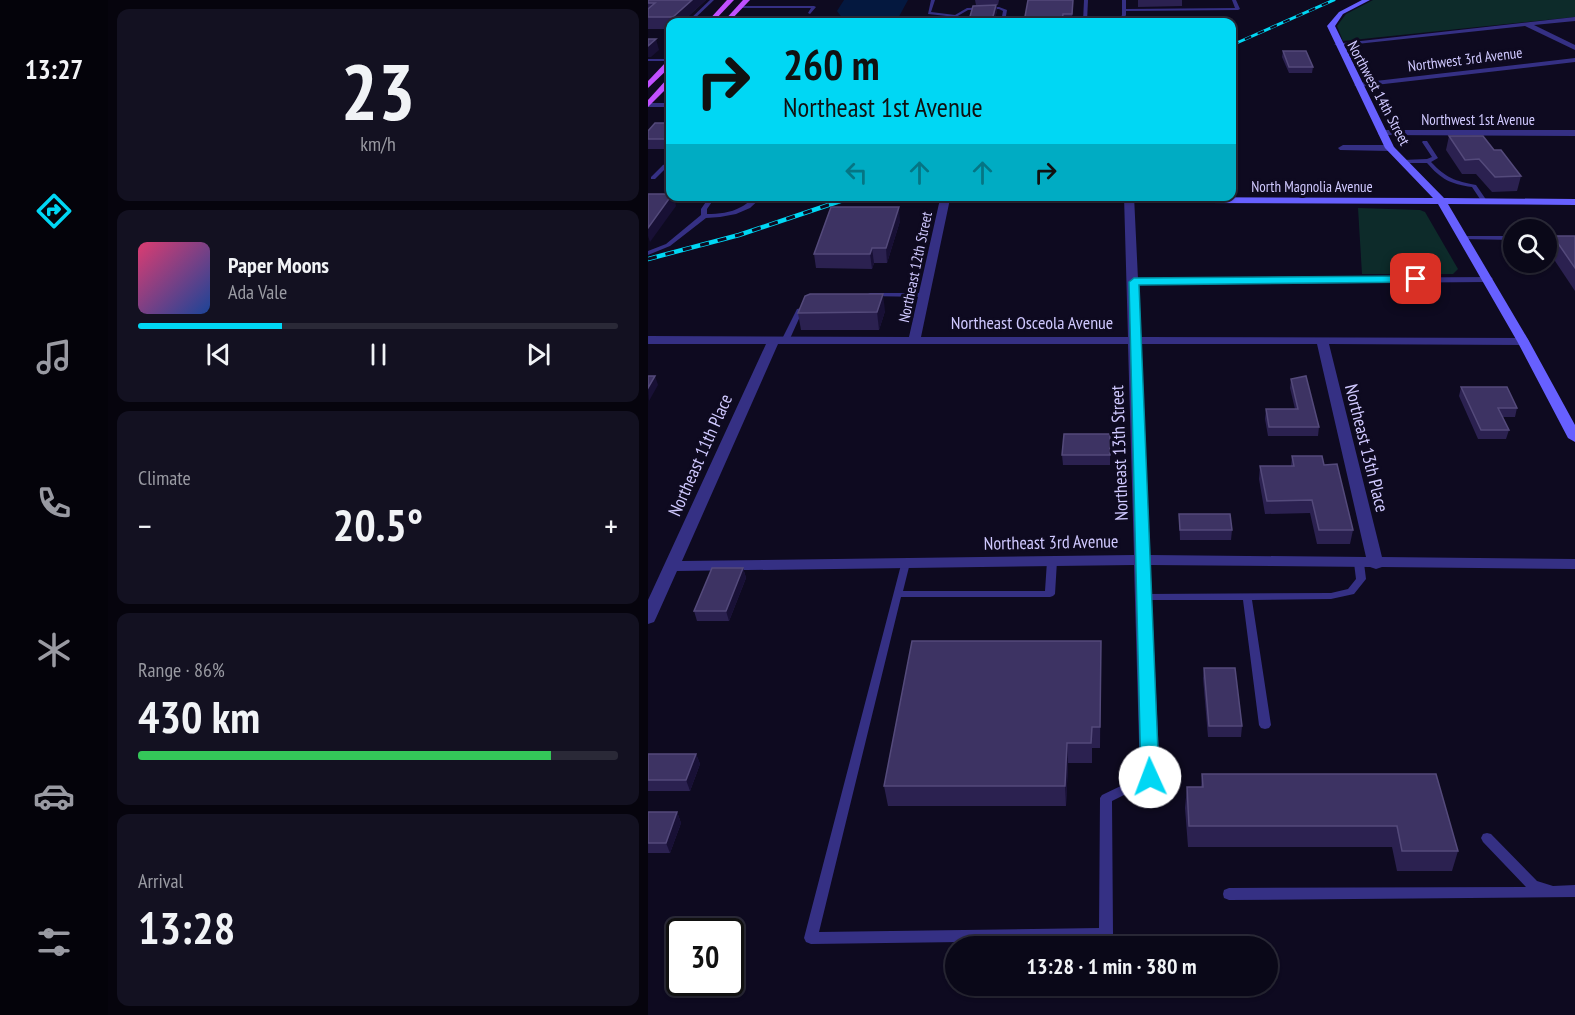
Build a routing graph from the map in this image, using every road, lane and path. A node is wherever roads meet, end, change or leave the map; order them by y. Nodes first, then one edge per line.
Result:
1 (712, 0) edge
2 (731, 0) edge
3 (747, 0) edge
4 (933, 0) edge
5 (1086, 0) edge
6 (1124, 0) edge
7 (1234, 0) edge
8 (1367, 0) edge
9 (740, 7) junction
10 (1124, 10) junction
11 (810, 13) dead end
12 (956, 16) joint
13 (693, 18) edge
14 (714, 18) edge
15 (730, 18) edge
16 (1004, 18) edge
17 (1086, 18) edge
18 (1121, 18) edge
19 (1575, 19) edge
20 (1526, 24) junction
21 (1338, 44) junction
22 (1575, 48) edge
23 (648, 60) edge
24 (1575, 60) edge
25 (666, 62) edge
26 (666, 66) edge
27 (666, 85) edge
28 (1358, 85) junction
29 (648, 86) edge
30 (648, 105) edge
31 (666, 105) edge
32 (1382, 133) junction
33 (1575, 133) edge
34 (1425, 142) dead end
35 (1343, 148) dead end
36 (1390, 148) junction
37 (1428, 161) junction
38 (1402, 162) junction
39 (666, 166) edge
40 (653, 178) dead end
41 (1236, 199) edge
42 (710, 201) edge
43 (755, 201) edge
44 (945, 201) edge
45 (1129, 201) edge
46 (1441, 201) junction
47 (1484, 201) junction
48 (1575, 202) edge
49 (704, 216) junction
50 (1462, 238) junction
51 (1503, 238) edge
52 (1557, 238) edge
53 (1575, 238) edge
54 (648, 253) edge
55 (1486, 279) junction
56 (1134, 282) junction
57 (865, 295) edge
58 (924, 295) junction
59 (814, 301) edge
60 (648, 340) edge
61 (914, 340) junction
62 (1134, 340) junction
63 (779, 341) junction
64 (1322, 341) junction
65 (1523, 341) junction
66 (1575, 437) edge
67 (1143, 560) junction
68 (1052, 561) junction
69 (906, 563) junction
70 (1359, 563) junction
71 (1376, 564) junction
72 (1575, 564) edge
73 (671, 566) junction
74 (898, 594) junction
75 (1144, 597) junction
76 (1247, 597) junction
77 (648, 618) edge
78 (1265, 725) dead end
79 (1150, 777) joint
80 (1487, 838) dead end
81 (1553, 891) junction
82 (1575, 891) edge
83 (1229, 894) dead end

1 - 13 lane
2 - 14 main road
3 - 9 main road
4 - 12 lane
5 - 17 lane
6 - 10 lane
7 - 10 lane
8 - 21 street, Northwest 14th Street
9 - 11 lane
9 - 15 main road
10 - 18 lane
12 - 16 lane
19 - 20 street
20 - 21 street
20 - 22 street
21 - 28 street, Northwest 14th Street
23 - 25 lane
24 - 28 street, Northwest 3rd Avenue
26 - 29 main road
27 - 30 main road
28 - 32 street, Northwest 14th Street
30 - 31 street
32 - 33 street, Northwest 1st Avenue
32 - 36 street, Northwest 14th Street
34 - 37 lane
35 - 36 street
36 - 38 street, Northwest 14th Street
37 - 38 lane
37 - 47 lane
38 - 46 street, Northwest 14th Street
39 - 40 lane
41 - 46 street, North Magnolia Avenue
42 - 49 lane
43 - 49 lane
44 - 58 street, Northeast 12th Street
45 - 56 street, Northeast 13th Street
46 - 47 street, North Magnolia Avenue
46 - 50 street, Northwest 14th Street
47 - 48 street, North Magnolia Avenue
49 - 54 lane
50 - 51 lane
50 - 55 street, Northwest 14th Street
52 - 53 lane
55 - 56 street
55 - 65 street, Northwest 14th Street
56 - 62 street, Northeast 13th Street
57 - 58 lane
58 - 61 street, Northeast 12th Street
59 - 63 lane
60 - 63 street, Northeast Osceola Avenue
61 - 62 street, Northeast Osceola Avenue
61 - 63 street, Northeast Osceola Avenue
62 - 64 street, Northeast Osceola Avenue
62 - 67 street, Northeast 13th Street
63 - 73 street, Northeast 11th Place
64 - 65 street, Northeast Osceola Avenue
64 - 71 street, Northeast 13th Place
65 - 66 street, Northwest 14th Street
67 - 68 street, Northeast 3rd Avenue
67 - 70 street, Northeast 3rd Avenue
67 - 75 street, Northeast 13th Street
68 - 69 street, Northeast 3rd Avenue
68 - 74 lane
69 - 73 street, Northeast 3rd Avenue
69 - 74 lane
70 - 71 street, Northeast 3rd Avenue
70 - 76 lane
71 - 72 street, Northeast 3rd Avenue
73 - 77 street, Northeast 11th Place
74 - 79 lane
75 - 76 lane
75 - 79 street, Northeast 13th Street
76 - 78 lane
80 - 81 lane
81 - 82 lane
81 - 83 lane

